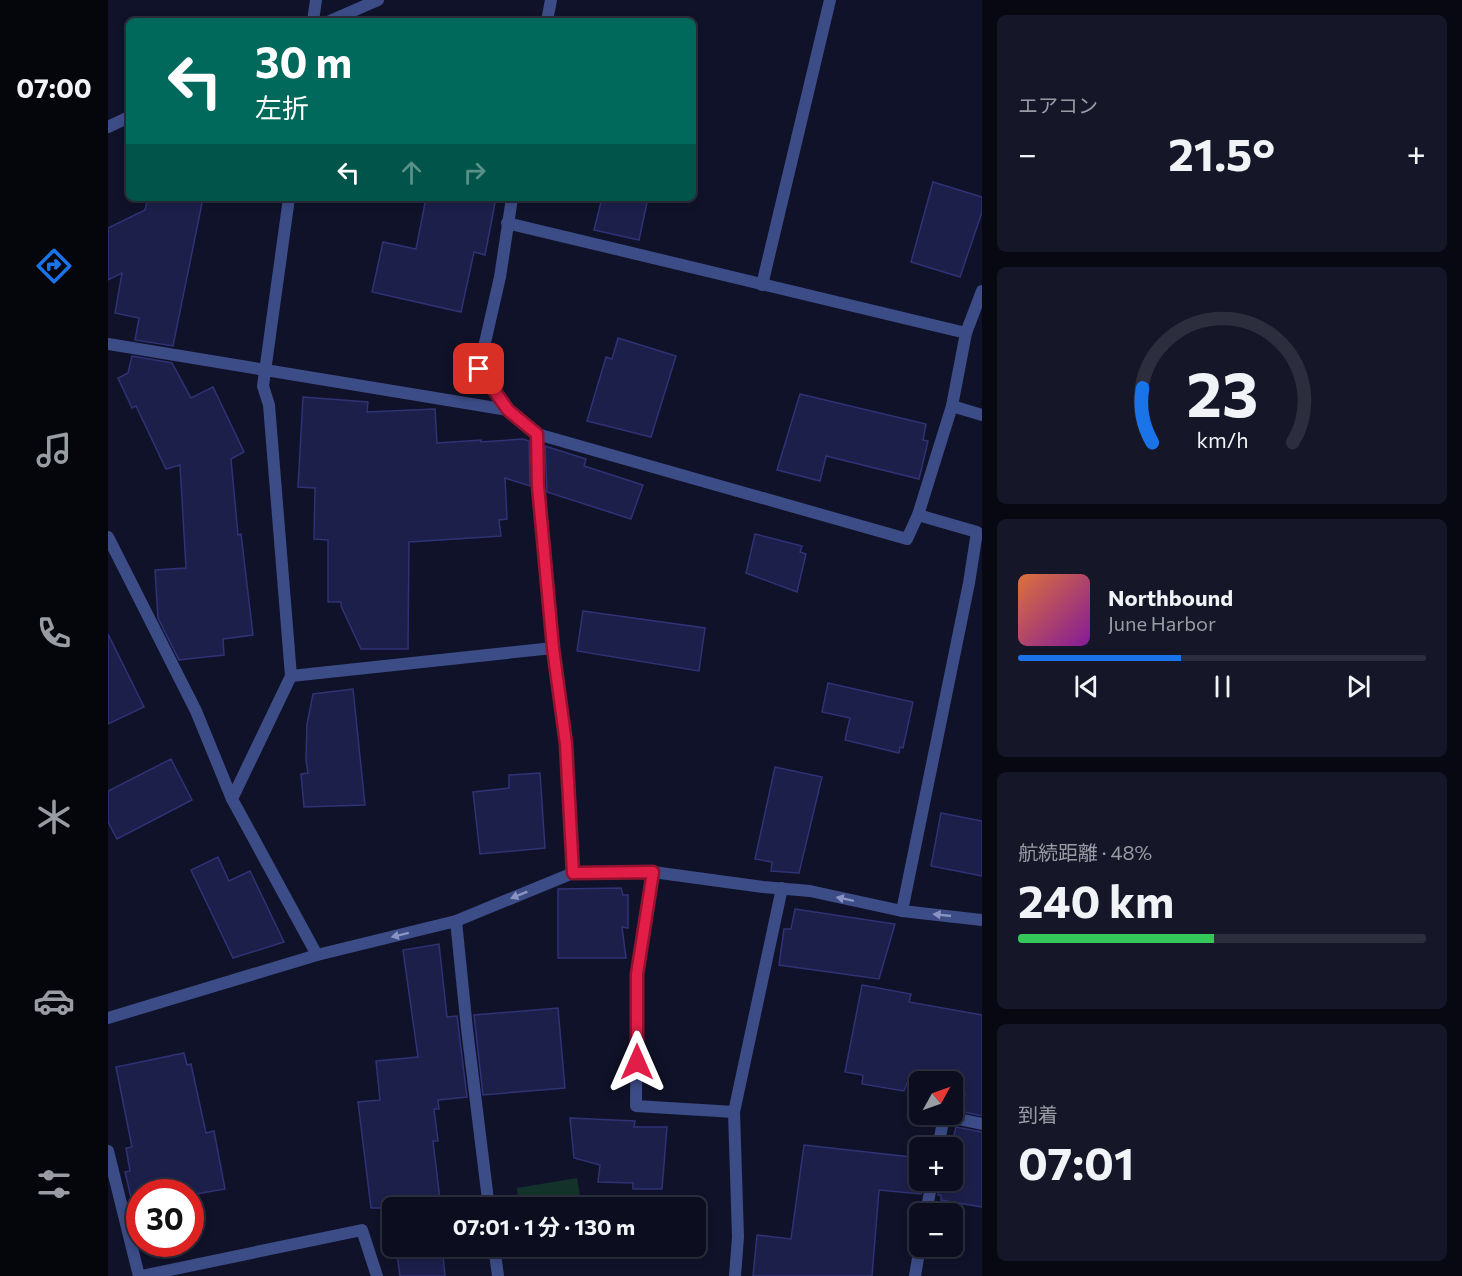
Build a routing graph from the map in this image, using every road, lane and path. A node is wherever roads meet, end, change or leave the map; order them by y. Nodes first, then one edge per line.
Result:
1 (316, 0) edge
2 (378, 0) edge
3 (551, 0) edge
4 (830, 0) edge
5 (313, 18) edge
6 (337, 18) edge
7 (548, 18) edge
8 (126, 118) edge
9 (108, 127) edge
10 (289, 201) edge
11 (511, 201) edge
12 (507, 224) junction
13 (762, 285) junction
14 (982, 291) edge
15 (966, 333) junction
16 (108, 344) edge
17 (265, 372) junction
18 (952, 406) junction
19 (508, 410) junction
20 (982, 415) edge
21 (537, 434) junction
22 (918, 515) junction
23 (108, 537) edge
24 (553, 648) junction
25 (291, 676) junction
26 (232, 799) junction
27 (653, 872) junction
28 (573, 873) junction
29 (782, 888) junction
30 (902, 911) junction
31 (982, 920) edge
32 (456, 921) junction
33 (317, 955) junction
34 (108, 1018) edge
35 (734, 1112) junction
36 (982, 1124) edge
37 (940, 1137) edge
38 (108, 1151) edge
39 (488, 1197) edge
40 (495, 1257) edge
41 (918, 1257) edge
42 (140, 1276) edge
43 (377, 1276) edge
44 (498, 1276) edge
45 (735, 1276) edge
46 (915, 1276) edge

1 - 5 street
2 - 6 street
3 - 7 street
4 - 13 street
8 - 9 street
10 - 17 street
11 - 12 street
12 - 13 street
12 - 19 street
13 - 15 street
14 - 15 street
15 - 18 street
16 - 17 street
17 - 19 street
17 - 25 street
18 - 20 street
18 - 22 street
19 - 21 street
21 - 22 street
21 - 24 street
22 - 30 street
23 - 26 street
24 - 25 street
24 - 28 street
25 - 26 street
26 - 33 street
27 - 28 street
27 - 29 street
27 - 35 street
28 -> 32 street
30 -> 29 street
29 - 35 street
31 -> 30 street
32 -> 33 street
32 - 39 street
33 - 34 street
35 - 45 street
36 - 37 street
38 - 42 street
40 - 44 street
41 - 46 street
42 - 43 street

